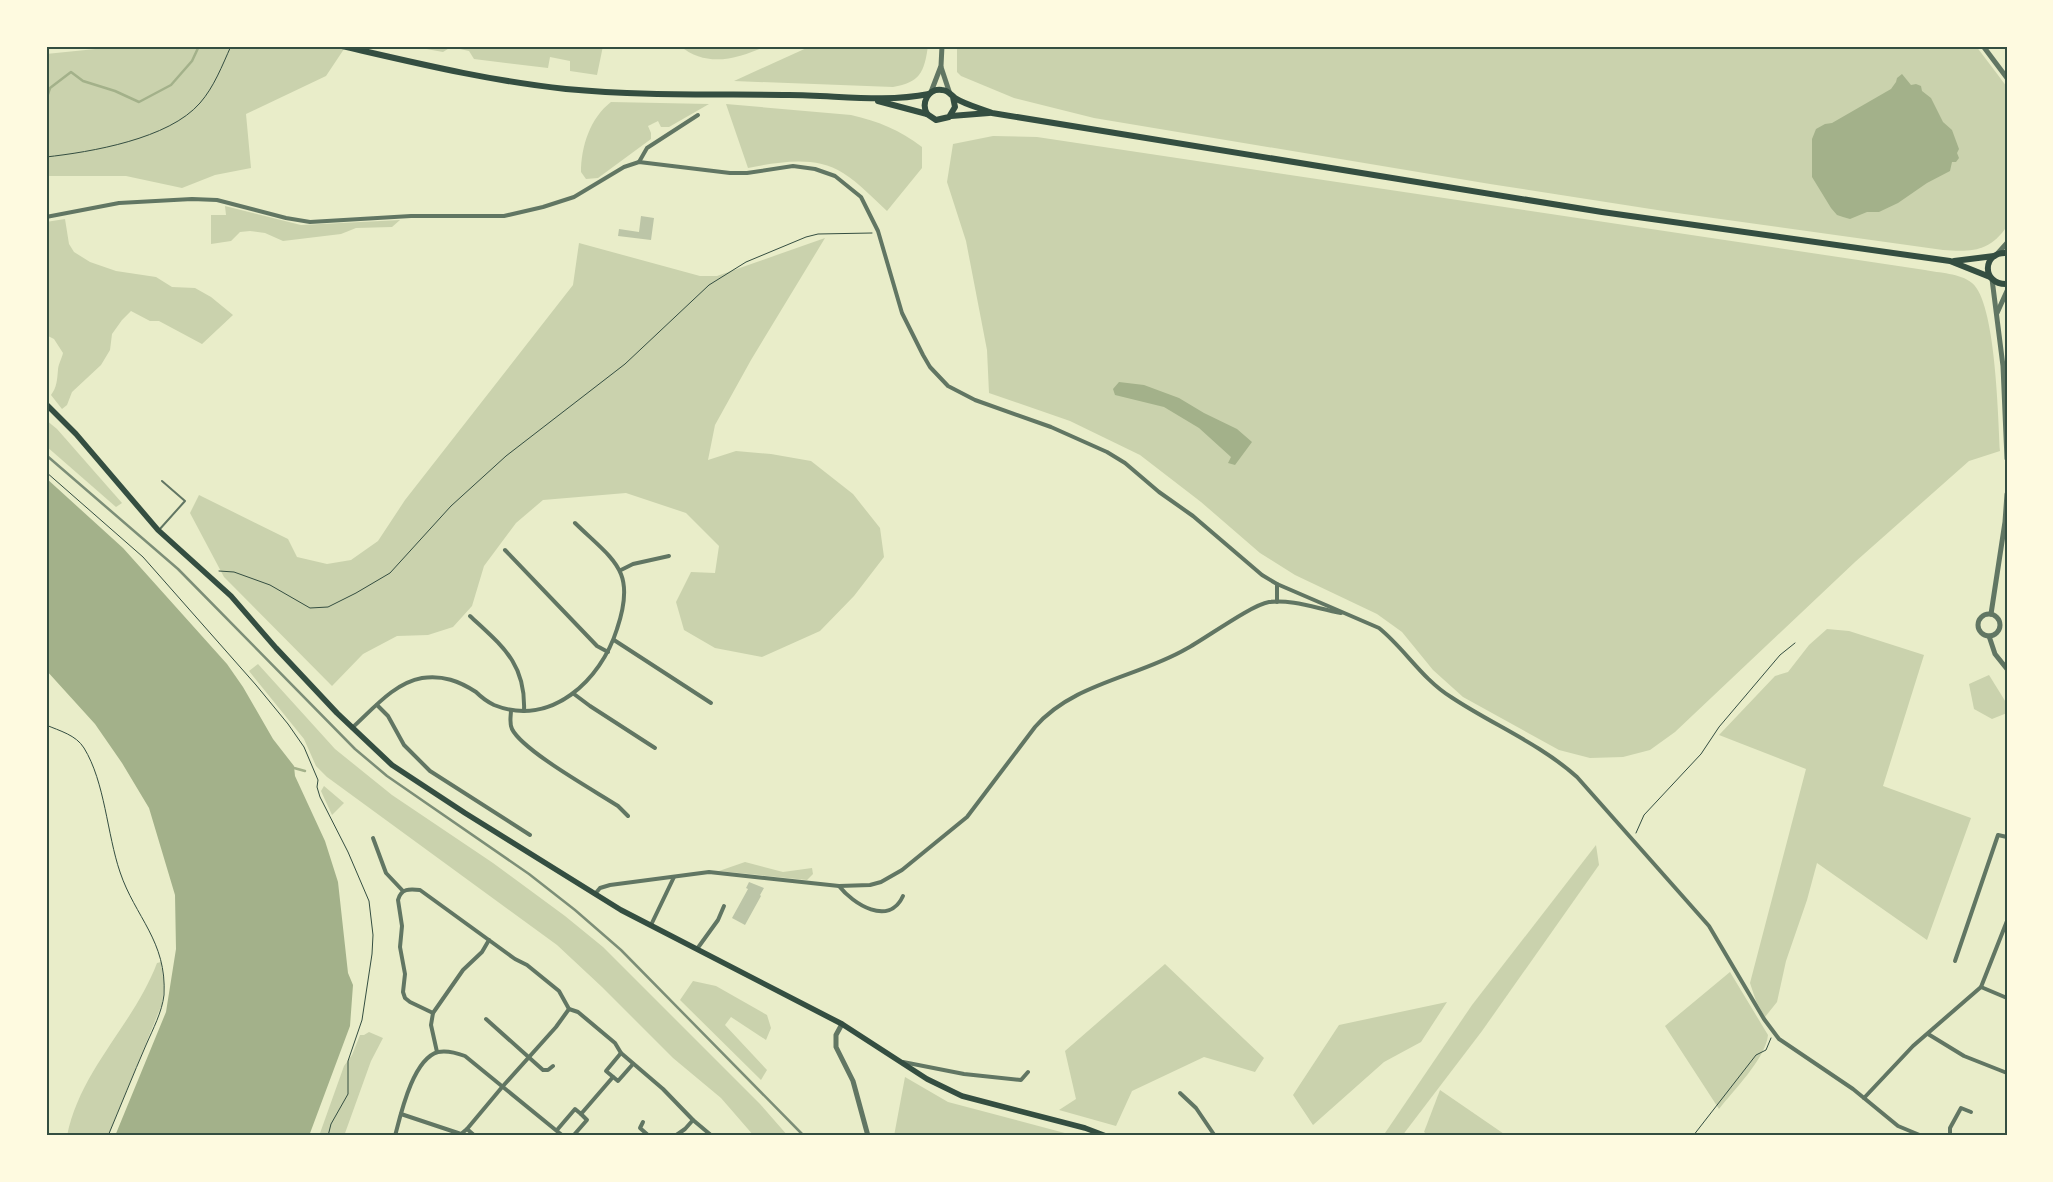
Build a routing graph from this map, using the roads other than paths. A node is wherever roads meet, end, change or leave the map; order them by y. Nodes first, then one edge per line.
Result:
1 (342, 46) edge
2 (942, 46) edge
3 (1983, 46) edge
4 (941, 66) junction
5 (2007, 78) edge
6 (930, 93) junction
7 (952, 95) junction
8 (870, 99) junction
9 (992, 113) junction
10 (927, 114) junction
11 (698, 115) dead end
12 (951, 116) junction
13 (659, 132) dead end
14 (663, 138) junction
15 (639, 162) junction
16 (46, 217) edge
17 (2007, 243) edge
18 (2007, 253) edge
19 (1996, 255) junction
20 (1950, 262) junction
21 (1991, 278) junction
22 (2007, 284) edge
23 (2007, 291) edge
24 (1997, 314) junction
25 (46, 404) edge
26 (2007, 454) edge
27 (2007, 459) edge
28 (162, 481) dead end
29 (2007, 494) edge
30 (575, 524) dead end
31 (158, 530) junction
32 (505, 550) dead end
33 (668, 556) dead end
34 (621, 570) junction
35 (1277, 584) junction
36 (1277, 602) junction
37 (1349, 614) junction
38 (1991, 614) junction
39 (470, 616) dead end
40 (2007, 624) edge
41 (2000, 626) junction
42 (1989, 636) junction
43 (614, 640) junction
44 (608, 652) junction
45 (2007, 669) edge
46 (574, 694) junction
47 (711, 703) dead end
48 (377, 705) junction
49 (511, 710) junction
50 (524, 711) junction
51 (352, 728) junction
52 (655, 748) dead end
53 (628, 816) dead end
54 (530, 835) dead end
55 (2007, 837) edge
56 (373, 838) dead end
57 (674, 877) junction
58 (840, 886) junction
59 (403, 891) junction
60 (595, 894) junction
61 (903, 896) dead end
62 (724, 906) dead end
63 (2007, 921) edge
64 (651, 925) junction
65 (489, 940) junction
66 (697, 949) junction
67 (1955, 962) dead end
68 (1982, 987) junction
69 (2007, 998) edge
70 (569, 1009) junction
71 (433, 1013) junction
72 (486, 1019) dead end
73 (842, 1024) junction
74 (1928, 1034) junction
75 (437, 1052) junction
76 (621, 1053) junction
77 (528, 1058) junction
78 (899, 1061) junction
79 (633, 1064) junction
80 (553, 1066) dead end
81 (1028, 1072) dead end
82 (2007, 1073) edge
83 (613, 1077) junction
84 (502, 1086) junction
85 (1180, 1093) dead end
86 (1864, 1098) junction
87 (1971, 1112) dead end
88 (401, 1114) junction
89 (581, 1114) junction
90 (693, 1120) junction
91 (642, 1122) dead end
92 (467, 1129) junction
93 (557, 1130) junction
94 (460, 1135) edge
95 (395, 1136) edge
96 (474, 1136) edge
97 (563, 1136) edge
98 (573, 1136) edge
99 (649, 1136) edge
100 (674, 1136) edge
101 (712, 1136) edge
102 (868, 1136) edge
103 (1106, 1136) edge
104 (1215, 1136) edge
105 (1922, 1136) edge
106 (1950, 1136) edge

1 - 8 main road
2 - 4 street
3 - 5 street
4 - 6 street
4 - 7 street
6 - 7 main road
6 - 8 main road
6 - 10 main road
7 - 9 main road
7 - 12 main road
8 - 10 main road
9 - 12 main road
9 - 20 main road
10 - 12 main road
11 - 14 street
13 - 14 street
14 - 15 street
15 - 16 street
15 - 35 street
17 - 19 street
18 - 19 main road
19 - 20 main road
19 - 21 main road
20 - 21 main road
21 - 22 main road
21 - 24 street
23 - 24 street
24 - 26 street
25 - 31 main road
26 - 27 street
28 - 31 lane
29 - 38 street
30 - 34 street
31 - 51 main road
32 - 44 street
33 - 34 street
34 - 43 street
35 - 36 street
35 - 37 street
36 - 37 street
36 - 58 street
37 - 86 street
38 - 41 street
38 - 42 street
39 - 50 street
40 - 41 street
41 - 42 street
42 - 45 street
43 - 44 street
43 - 47 street
44 - 46 street
46 - 50 street
46 - 52 street
48 - 49 street
48 - 51 street
48 - 54 street
49 - 50 street
49 - 53 street
51 - 60 main road
55 - 67 street
56 - 59 street
57 - 58 street
57 - 60 street
57 - 64 street
58 - 61 street
59 - 65 street
59 - 71 street
60 - 64 main road
62 - 66 street
63 - 68 street
64 - 66 main road
65 - 70 street
65 - 71 street
66 - 73 main road
68 - 69 street
68 - 74 street
70 - 76 street
70 - 77 street
71 - 75 street
72 - 77 street
73 - 78 main road
73 - 102 street
74 - 82 street
74 - 86 street
75 - 84 street
75 - 88 street
76 - 79 street
76 - 83 street
77 - 80 street
77 - 84 street
78 - 81 street
78 - 103 main road
79 - 83 street
79 - 90 street
83 - 89 street
84 - 92 street
84 - 93 street
85 - 104 street
86 - 105 street
87 - 106 street
88 - 94 street
88 - 95 street
89 - 93 street
89 - 98 street
90 - 100 street
90 - 101 street
91 - 99 street
92 - 94 street
92 - 96 street
93 - 97 street

